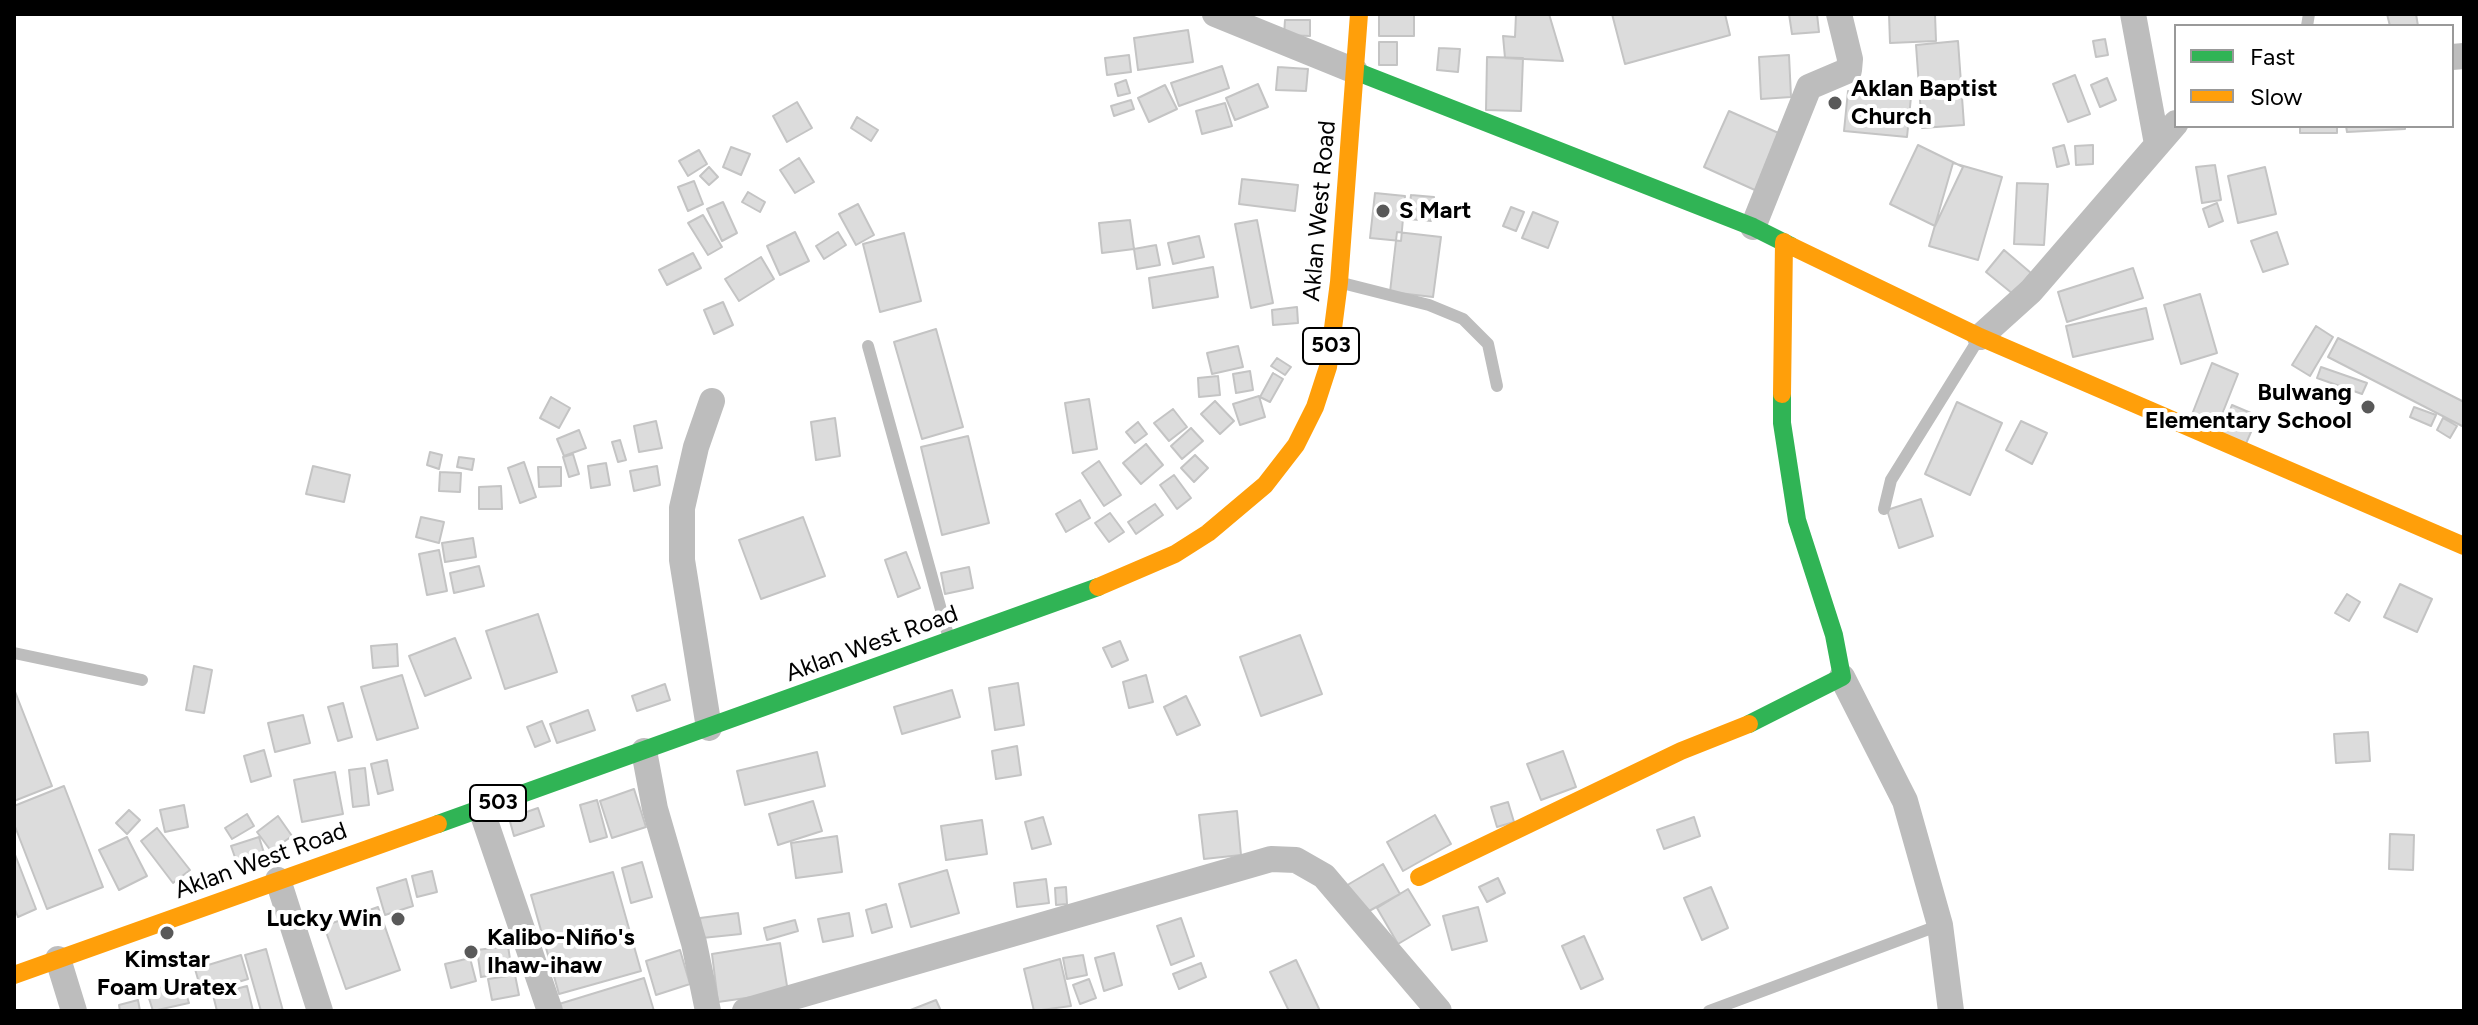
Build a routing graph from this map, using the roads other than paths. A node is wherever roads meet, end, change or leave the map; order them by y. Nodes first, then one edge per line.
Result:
1 (1215, 14) edge
2 (1359, 14) edge
3 (1839, 14) edge
4 (2133, 14) edge
5 (1355, 71) junction
6 (2174, 125) edge
7 (2157, 144) junction
8 (1753, 227) junction
9 (1784, 242) junction
10 (1339, 282) junction
11 (1980, 337) junction
12 (868, 346) dead end
13 (1497, 386) dead end
14 (712, 401) dead end
15 (1884, 509) dead end
16 (2464, 546) edge
17 (950, 642) junction
18 (14, 653) edge
19 (1842, 677) junction
20 (142, 680) dead end
21 (709, 728) junction
22 (644, 751) junction
23 (481, 809) junction
24 (1419, 877) dead end
25 (278, 880) junction
26 (1940, 925) junction
27 (58, 959) junction
28 (14, 975) edge
29 (74, 1011) edge
30 (320, 1011) edge
31 (550, 1011) edge
32 (708, 1011) edge
33 (745, 1011) edge
34 (1439, 1011) edge
35 (1709, 1011) edge
36 (1951, 1011) edge

1 - 5 street
2 - 5 street, Aklan West Road / 503
3 - 8 street
4 - 7 street
5 - 8 street
5 - 10 street, Aklan West Road / 503
6 - 7 street
7 - 11 street
8 - 9 street
9 - 11 street
9 - 19 street
10 - 13 lane
10 - 17 street, Aklan West Road / 503
11 - 15 lane
11 - 16 street
12 - 17 lane
14 - 21 street
17 - 21 street, Aklan West Road / 503
18 - 20 lane
19 - 24 street
19 - 26 street
21 - 22 street, Aklan West Road / 503
22 - 23 street, Aklan West Road / 503
22 - 32 street
23 - 25 street, Aklan West Road / 503
23 - 31 street
25 - 27 street, Aklan West Road / 503
25 - 30 street
26 - 35 lane
26 - 36 street
27 - 28 street, Aklan West Road / 503
27 - 29 street
33 - 34 street

